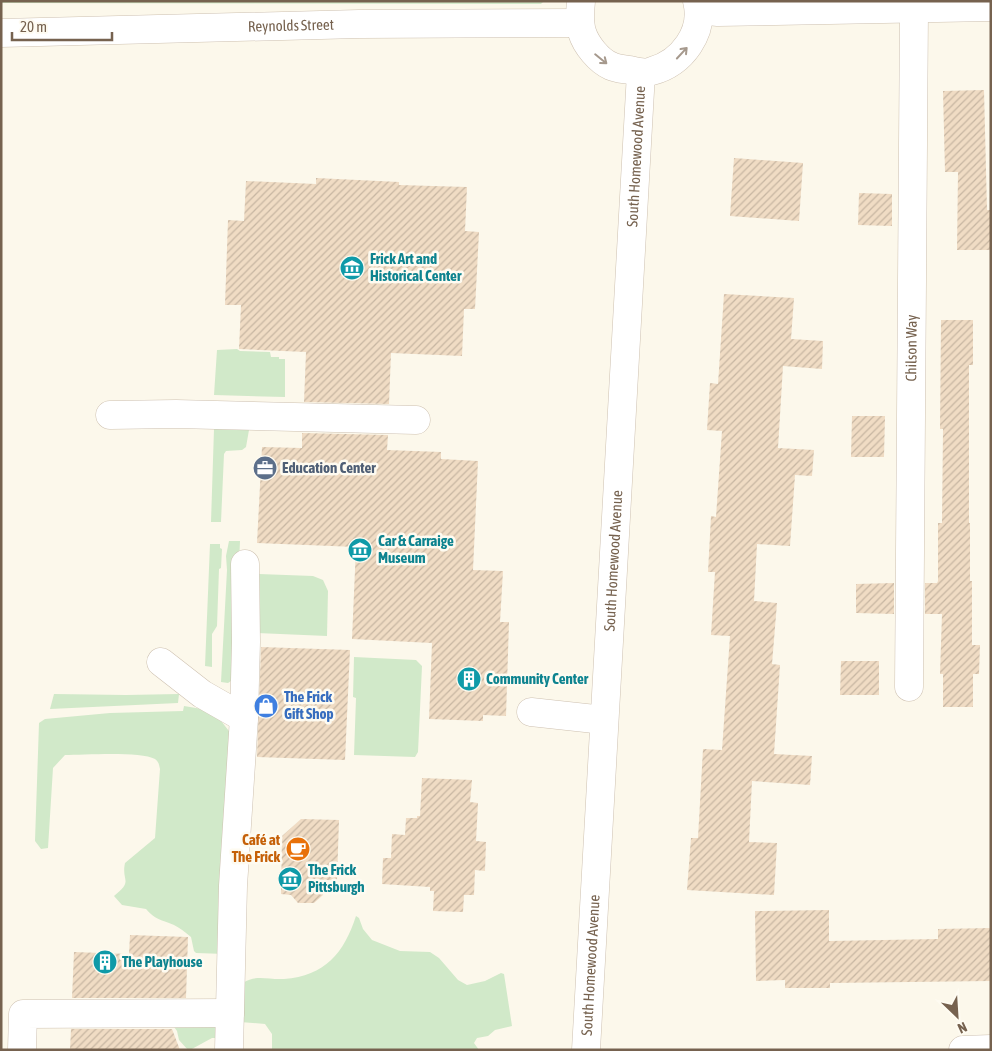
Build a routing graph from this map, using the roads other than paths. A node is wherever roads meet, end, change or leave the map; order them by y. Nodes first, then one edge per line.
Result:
1 (698, 6) edge
2 (991, 7) edge
3 (914, 10) junction
4 (580, 12) edge
5 (1, 33) edge
6 (641, 73) junction
7 (110, 415) dead end
8 (416, 420) dead end
9 (245, 564) dead end
10 (161, 662) dead end
11 (909, 687) dead end
12 (530, 712) dead end
13 (244, 718) junction
14 (604, 720) junction
15 (230, 1013) junction
16 (991, 1049) edge
17 (22, 1050) edge
18 (229, 1050) edge
19 (586, 1050) edge
20 (963, 1050) edge

1 - 3 street
6 -> 1 street
2 - 3 street
3 - 11 street, Chilson Way
4 - 5 street, Reynolds Street
4 -> 6 street
6 - 14 street, South Homewood Avenue
7 - 8 street
9 - 13 street
10 - 13 street
12 - 14 street
13 - 15 street
14 - 19 street, South Homewood Avenue
15 - 17 street
15 - 18 street
16 - 20 street

